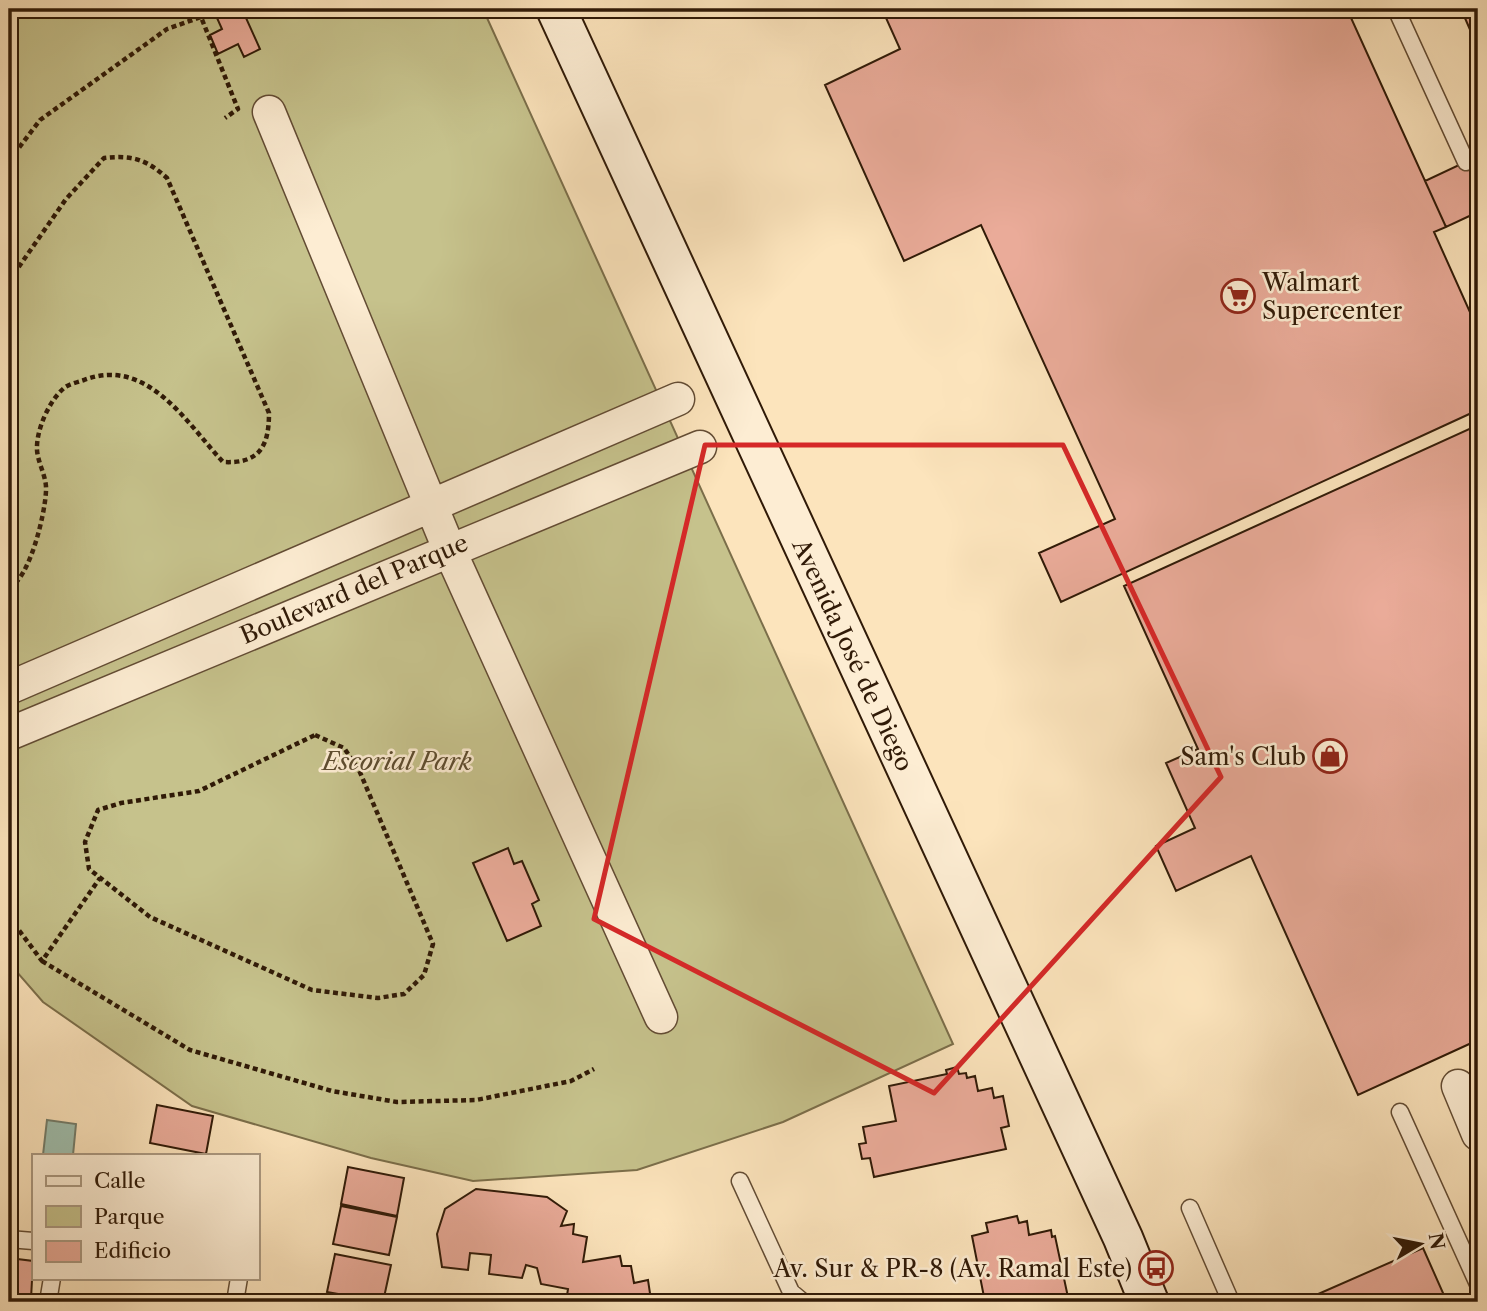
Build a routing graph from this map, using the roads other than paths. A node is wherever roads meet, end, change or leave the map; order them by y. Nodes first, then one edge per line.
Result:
1 (556, 9) edge
2 (1396, 9) edge
3 (269, 112) dead end
4 (1466, 162) dead end
5 (678, 399) dead end
6 (700, 447) dead end
7 (431, 503) junction
8 (449, 549) junction
9 (9, 688) edge
10 (9, 734) edge
11 (661, 1017) dead end
12 (1458, 1086) dead end
13 (1400, 1112) dead end
14 (1478, 1134) edge
15 (740, 1181) dead end
16 (1190, 1208) dead end
17 (9, 1239) edge
18 (32, 1241) edge
19 (52, 1280) edge
20 (239, 1280) edge
21 (1478, 1284) edge
22 (48, 1302) edge
23 (235, 1302) edge
24 (803, 1302) edge
25 (1149, 1302) edge
26 (1231, 1302) edge

1 - 25 street, Avenida José de Diego
2 - 4 lane
3 - 7 street
5 - 7 street, Boulevard del Parque
6 - 8 street, Boulevard del Parque
7 - 8 street
7 - 9 street, Boulevard del Parque
8 - 10 street, Boulevard del Parque
8 - 11 street
12 - 14 street
13 - 21 lane
15 - 24 lane
16 - 26 lane
17 - 18 lane
19 - 22 lane
20 - 23 lane

